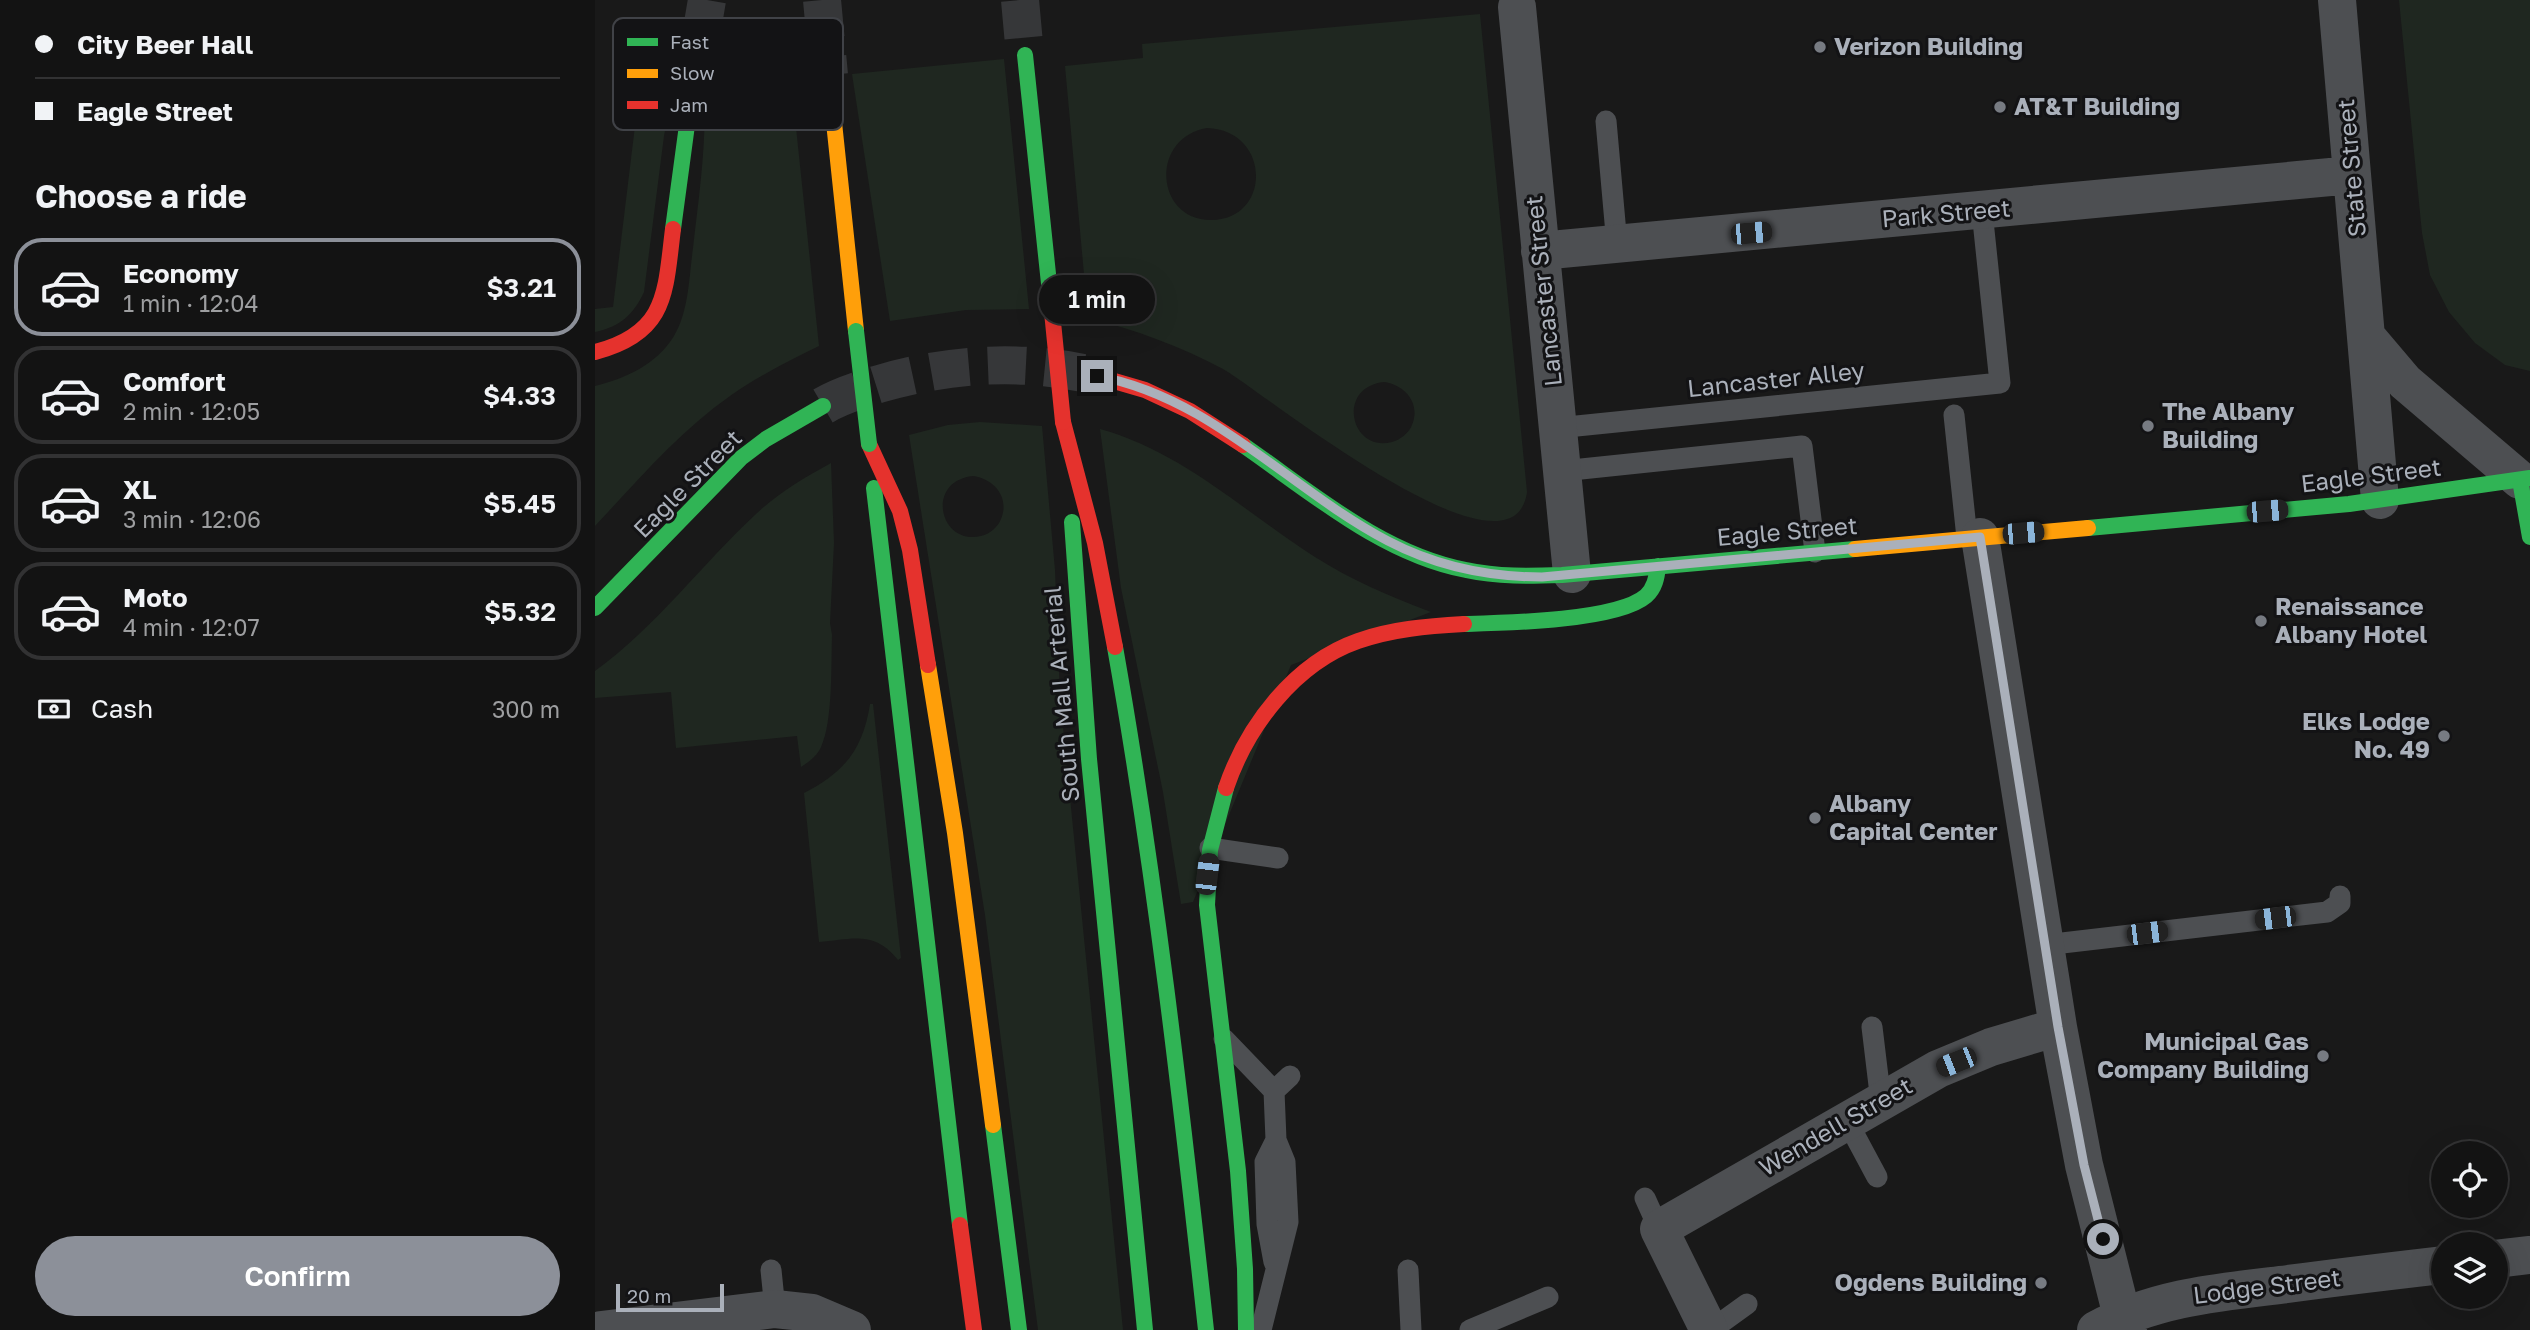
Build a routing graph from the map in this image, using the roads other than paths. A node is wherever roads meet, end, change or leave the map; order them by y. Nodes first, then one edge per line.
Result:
1 (2337, 0) edge
2 (1517, 7) dead end
3 (1025, 55) tunnel mouth
4 (1606, 121) dead end
5 (686, 130) edge
6 (835, 130) edge
7 (2352, 176) junction
8 (1982, 211) junction
9 (1617, 245) junction
10 (1540, 251) junction
11 (2366, 336) junction
12 (595, 352) edge
13 (1097, 376) tunnel mouth
14 (823, 406) tunnel mouth
15 (1954, 415) dead end
16 (1063, 422) junction
17 (1557, 428) junction
18 (869, 444) junction
19 (1562, 471) junction
20 (2525, 479) edge
21 (2380, 500) junction
22 (2530, 537) edge
23 (1973, 538) junction
24 (1815, 552) junction
25 (1658, 566) junction
26 (1572, 574) junction
27 (595, 608) edge
28 (1210, 848) junction
29 (1278, 858) dead end
30 (2340, 896) dead end
31 (2045, 945) junction
32 (1872, 1027) dead end
33 (2058, 1027) junction
34 (1222, 1037) junction
35 (1290, 1076) dead end
36 (1274, 1091) junction
37 (1881, 1102) junction
38 (1847, 1121) junction
39 (1877, 1177) dead end
40 (2530, 1255) edge
41 (2508, 1258) edge
42 (2431, 1266) edge
43 (771, 1270) dead end
44 (1408, 1270) dead end
45 (1548, 1297) dead end
46 (1747, 1304) dead end
47 (775, 1309) junction
48 (2115, 1325) edge
49 (601, 1330) edge
50 (852, 1330) edge
51 (974, 1330) edge
52 (1019, 1330) edge
53 (1145, 1330) edge
54 (1206, 1330) edge
55 (1246, 1330) edge
56 (1261, 1330) edge
57 (1411, 1330) edge
58 (1470, 1330) edge
59 (1710, 1330) edge

1 - 7 street, State Street
2 - 10 street, Lancaster Street
3 - 16 main road, South Mall Arterial, bridge
4 - 9 lane
5 - 12 main road
6 - 18 main road, bridge
7 - 8 street, Park Street
7 - 11 street, State Street
8 - 9 street, Park Street
8 - 17 lane, Lancaster Alley
9 - 10 street, Park Street
10 - 17 street, Lancaster Street
11 - 20 street
11 - 21 street, State Street
13 - 26 main road, Eagle Street
14 - 27 main road, Eagle Street
15 - 23 lane
16 - 53 main road, South Mall Arterial
16 - 54 main road
17 - 19 street, Lancaster Street
18 - 51 main road
18 - 52 main road
19 - 24 lane
19 - 26 street, Lancaster Street
20 - 21 main road, Eagle Street
20 - 22 main road
21 - 23 main road, Eagle Street
23 - 24 main road, Eagle Street
23 - 31 street
24 - 25 main road, Eagle Street
25 - 26 main road, Eagle Street
25 - 28 main road
28 - 29 lane
28 - 34 main road
30 - 31 lane
31 - 33 street
32 - 37 lane
33 - 37 street, Wendell Street
33 - 48 street
34 - 36 lane
34 - 55 main road
35 - 36 lane
36 - 56 lane
37 - 38 street, Wendell Street
38 - 39 lane
38 - 59 street, Wendell Street
40 - 41 street
42 - 48 street, Lodge Street
43 - 47 lane
44 - 57 lane
45 - 58 lane
46 - 59 lane
47 - 49 street
47 - 50 street

